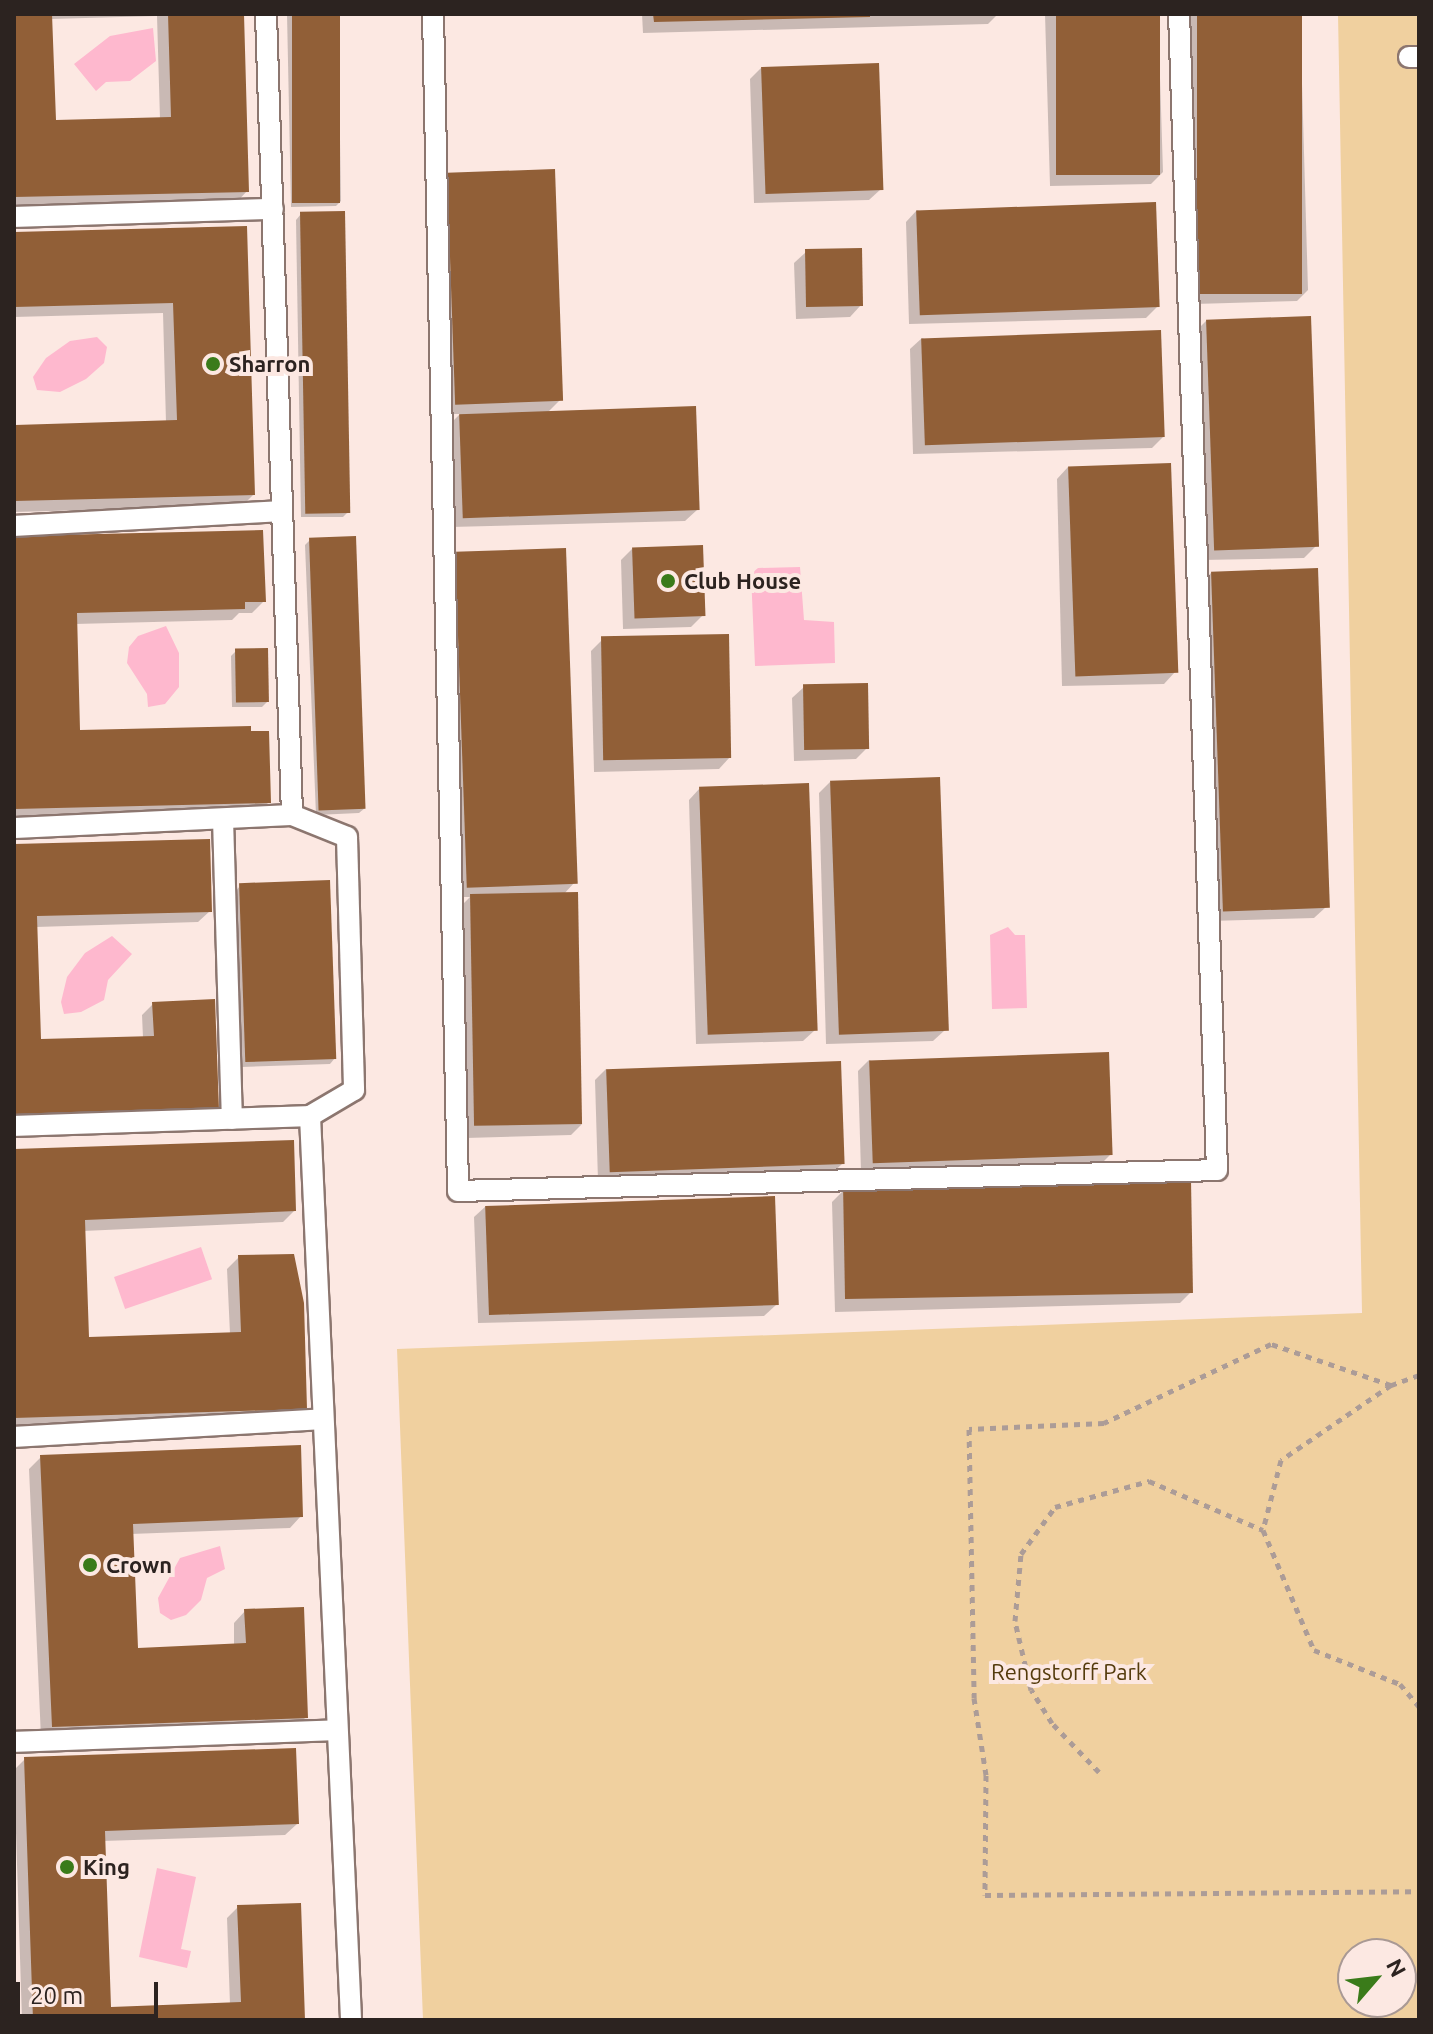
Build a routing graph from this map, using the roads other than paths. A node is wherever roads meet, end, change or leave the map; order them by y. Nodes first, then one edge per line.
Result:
1 (266, 14) edge
2 (433, 14) edge
3 (1179, 14) edge
4 (273, 209) junction
5 (14, 217) edge
6 (282, 511) junction
7 (14, 526) edge
8 (292, 815) junction
9 (223, 819) junction
10 (14, 828) edge
11 (310, 1116) junction
12 (232, 1119) junction
13 (14, 1126) edge
14 (322, 1419) junction
15 (14, 1437) edge
16 (335, 1730) junction
17 (14, 1742) edge
18 (351, 2020) edge

1 - 4 lane
2 - 3 lane
4 - 5 lane
4 - 6 lane
6 - 7 lane
6 - 8 lane
8 - 9 lane
8 - 11 lane
9 - 10 lane
9 - 12 lane
11 - 12 lane
11 - 14 lane
12 - 13 lane
14 - 15 lane
14 - 16 lane
16 - 17 lane
16 - 18 lane

